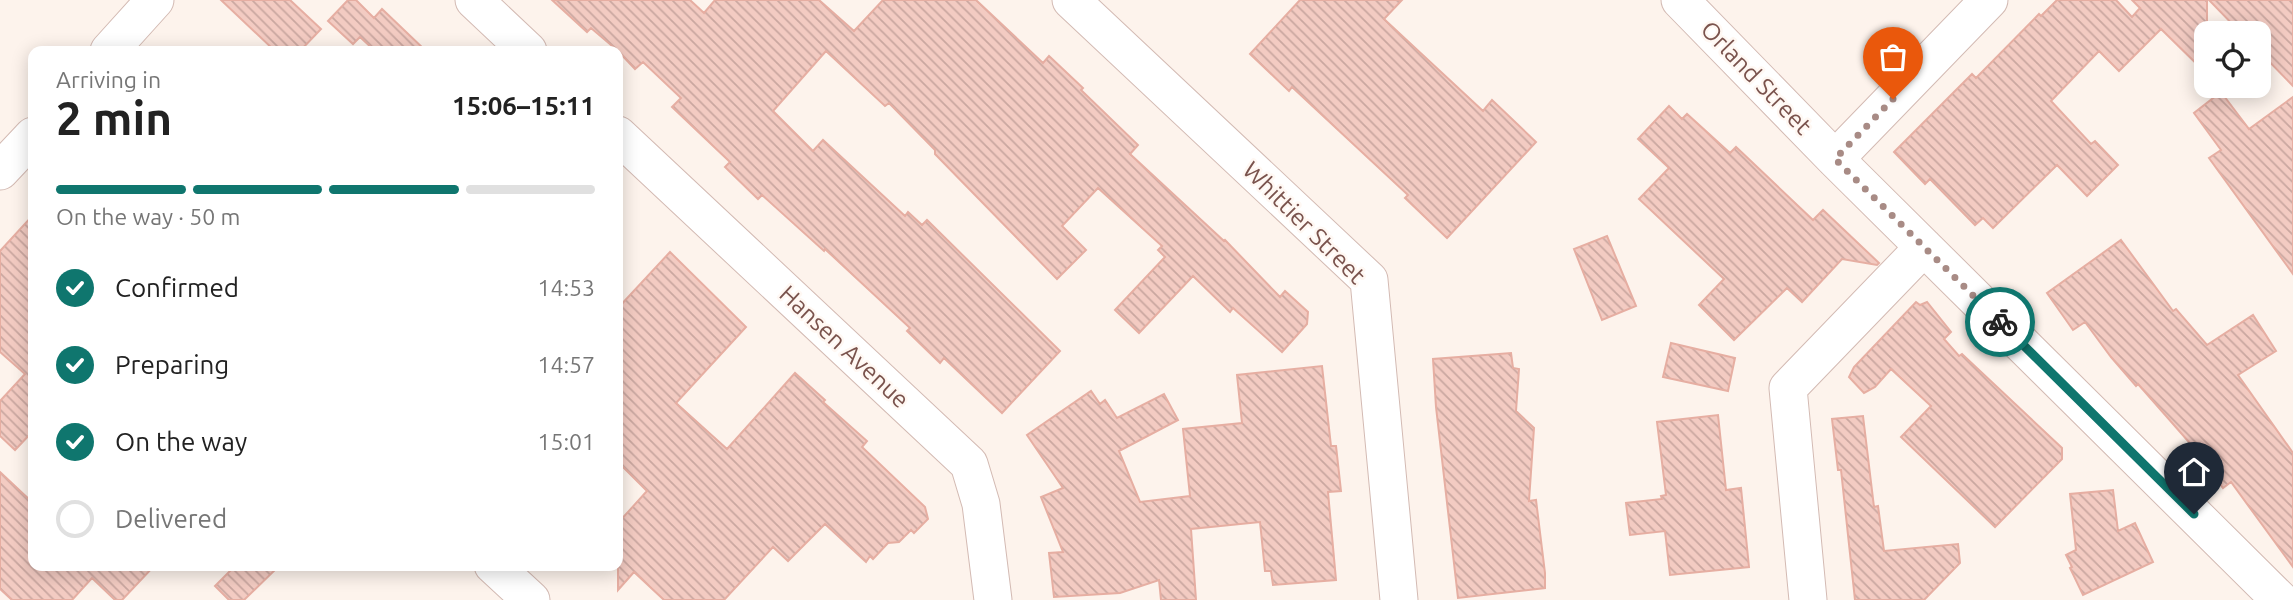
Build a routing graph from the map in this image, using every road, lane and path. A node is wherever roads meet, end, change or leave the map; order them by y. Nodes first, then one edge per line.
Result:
1 (155, 0) edge
2 (474, 0) edge
3 (1072, 0) edge
4 (1680, 0) edge
5 (1989, 0) edge
6 (114, 46) edge
7 (523, 46) edge
8 (23, 140) edge
9 (623, 140) edge
10 (1835, 159) junction
11 (0, 172) edge
12 (1924, 247) junction
13 (500, 571) edge
14 (531, 600) edge
15 (993, 600) edge
16 (1399, 600) edge
17 (1808, 600) edge
18 (2280, 600) edge

1 - 6 street
2 - 7 street
3 - 16 street, Whittier Street
4 - 10 street, Orland Street
5 - 10 street
8 - 11 street
9 - 15 street, Hansen Avenue
10 - 12 street, Orland Street
12 - 17 street
12 - 18 street, Orland Street
13 - 14 street

